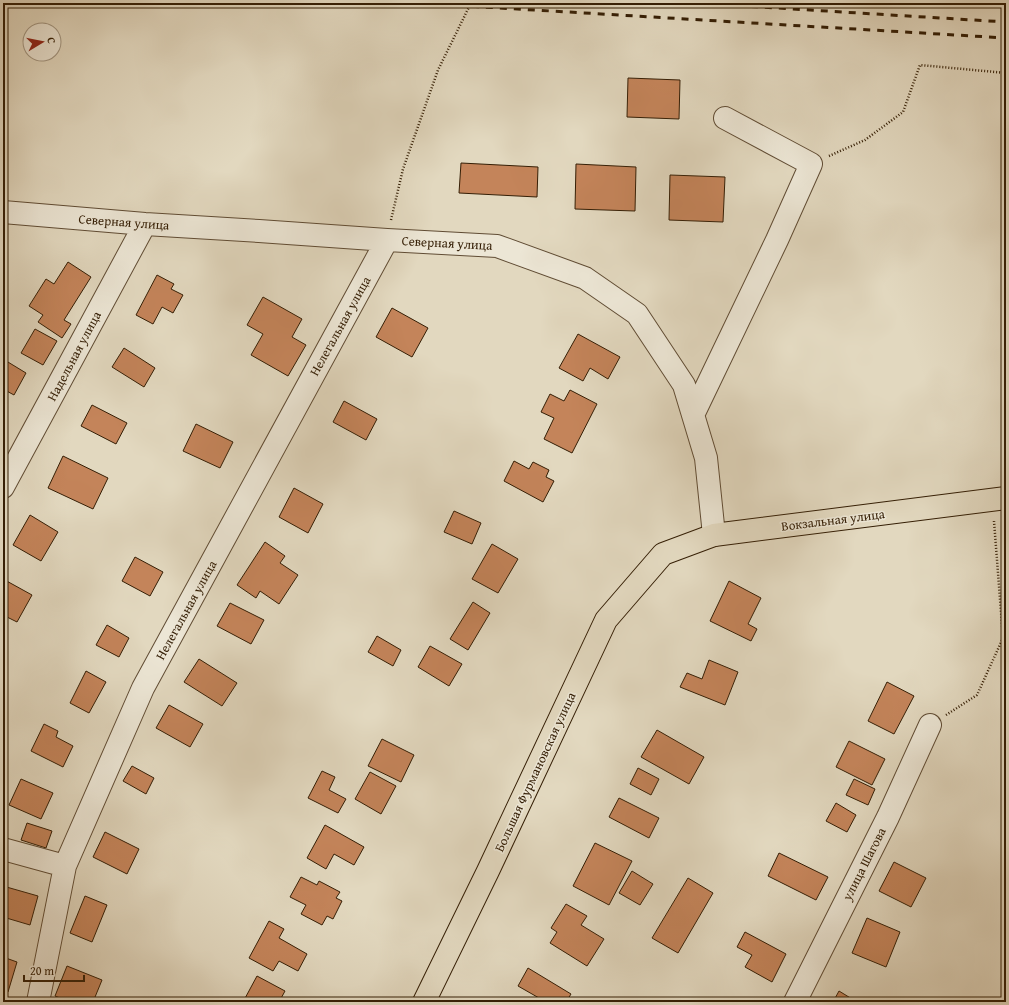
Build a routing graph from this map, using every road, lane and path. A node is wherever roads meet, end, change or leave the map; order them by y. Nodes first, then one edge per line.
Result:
1 (471, 3) edge
2 (1006, 73) edge
3 (725, 118) dead end
4 (811, 164) junction
5 (3, 212) edge
6 (145, 224) junction
7 (387, 240) junction
8 (693, 415) junction
9 (3, 487) edge
10 (999, 499) edge
11 (714, 535) junction
12 (663, 554) joint
13 (930, 725) joint
14 (3, 849) edge
15 (65, 866) junction
16 (38, 1002) edge
17 (424, 1002) edge
18 (795, 1002) edge

1 - 7 path
2 - 4 path
3 - 4 street
4 - 8 street
5 - 6 street, Северная улица
6 - 7 street, Северная улица
6 - 9 street, Надельная улица
7 - 8 street, Северная улица
7 - 15 street, Нелегальная улица
8 - 11 street, Северная улица
10 - 11 main road, Вокзальная улица
10 - 13 path
11 - 12 main road, Вокзальная улица
12 - 17 main road, Большая Фурмановская улица
13 - 18 street, улица Шагова
14 - 15 street
15 - 16 street, Нелегальная улица

